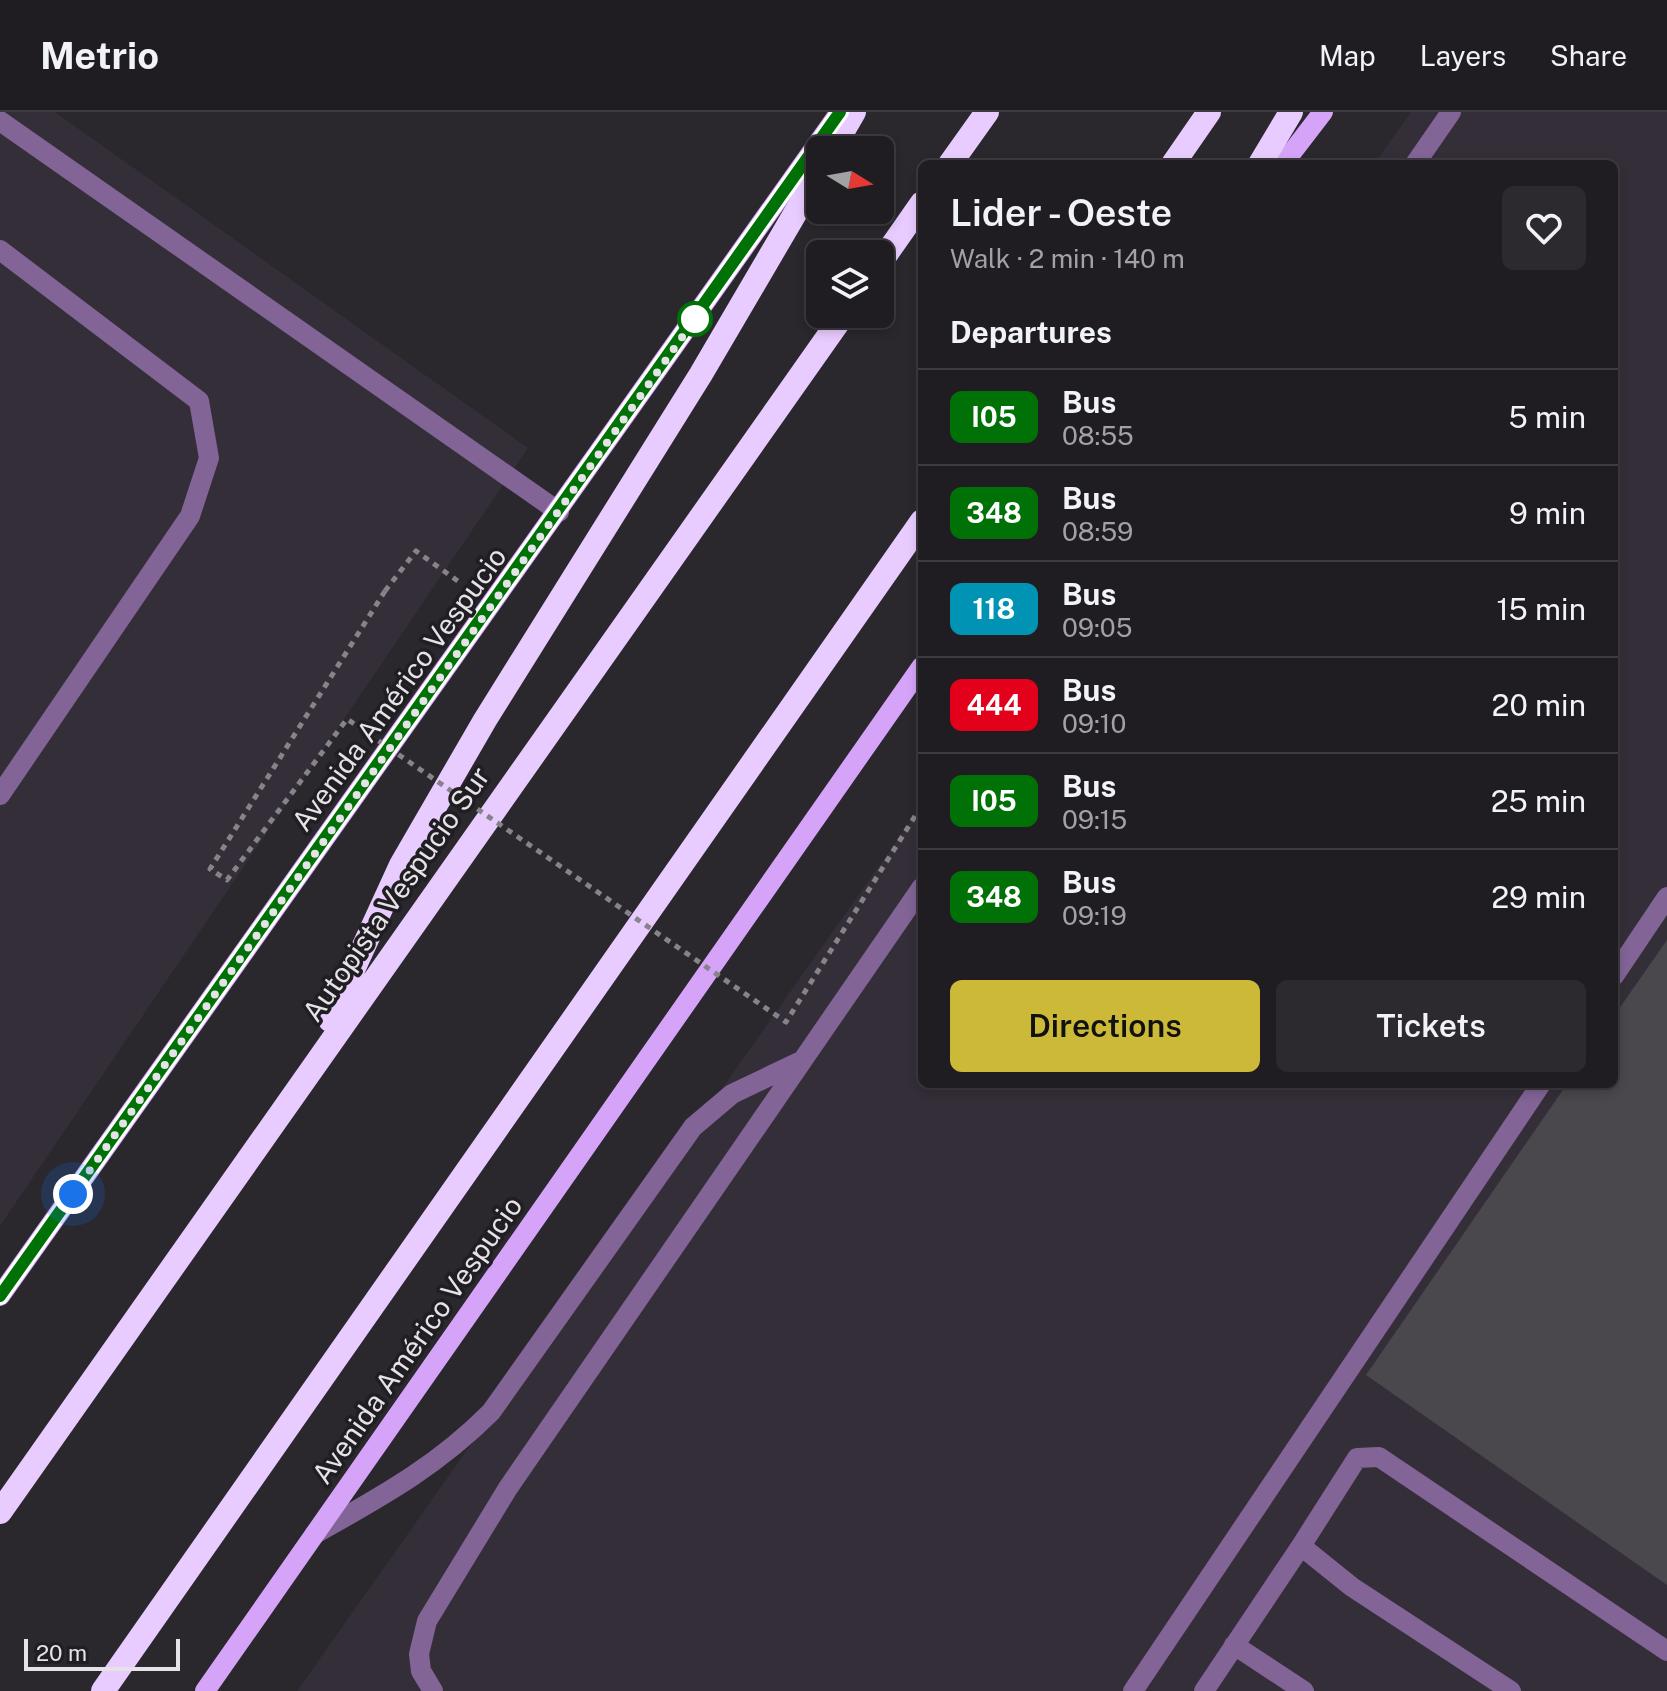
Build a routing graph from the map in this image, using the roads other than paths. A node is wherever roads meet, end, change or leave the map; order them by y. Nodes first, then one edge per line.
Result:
1 (840, 112) edge
2 (854, 112) edge
3 (987, 112) edge
4 (1209, 112) edge
5 (1291, 112) edge
6 (1323, 112) edge
7 (1451, 112) edge
8 (0, 121) edge
9 (840, 136) edge
10 (953, 160) edge
11 (1176, 160) edge
12 (1262, 160) edge
13 (1286, 160) edge
14 (1418, 160) edge
15 (806, 195) edge
16 (918, 209) edge
17 (894, 243) edge
18 (0, 250) edge
19 (834, 328) edge
20 (559, 512) junction
21 (918, 527) edge
22 (918, 672) edge
23 (0, 795) edge
24 (918, 893) edge
25 (1667, 897) edge
26 (1618, 970) edge
27 (803, 1060) junction
28 (306, 1072) junction
29 (1538, 1088) edge
30 (0, 1296) edge
31 (0, 1512) edge
32 (315, 1534) junction
33 (1301, 1546) junction
34 (1234, 1645) junction
35 (1667, 1651) edge
36 (103, 1691) edge
37 (205, 1691) edge
38 (433, 1691) edge
39 (1133, 1691) edge
40 (1204, 1691) edge
41 (1304, 1691) edge
42 (1511, 1691) edge

1 - 20 main road, Avenida Américo Vespucio
2 - 9 highway
3 - 10 highway
4 - 11 highway
5 - 12 highway
6 - 13 main road
7 - 14 lane
8 - 20 lane
15 - 28 highway
16 - 17 highway
18 - 23 lane
19 - 28 highway, Autopista Vespucio Sur
20 - 30 main road, Avenida Américo Vespucio
21 - 36 highway
22 - 32 main road, Avenida Américo Vespucio
24 - 27 lane
25 - 26 lane
27 - 32 lane
27 - 38 lane
28 - 31 highway, Autopista Vespucio Sur
29 - 39 lane
32 - 37 main road, Avenida Américo Vespucio
33 - 34 lane
33 - 35 lane
33 - 42 lane
34 - 40 lane
34 - 41 lane

